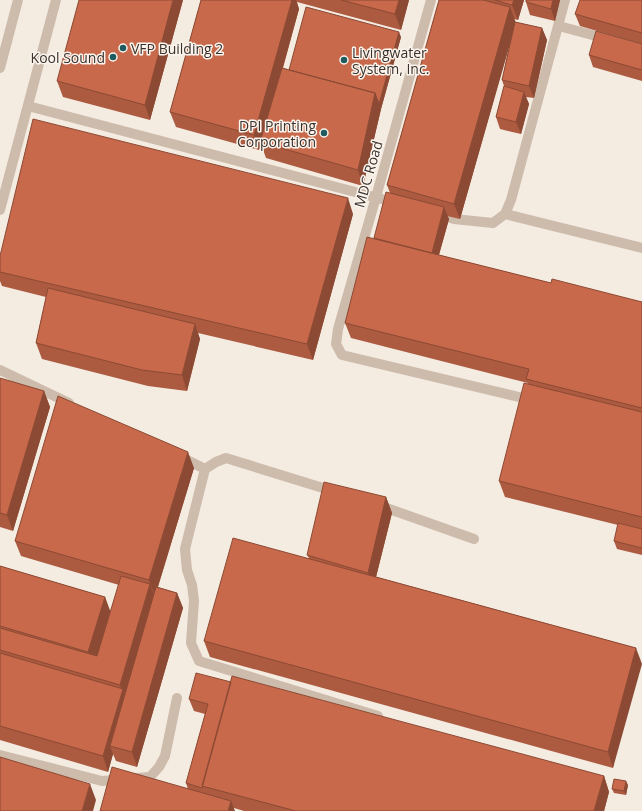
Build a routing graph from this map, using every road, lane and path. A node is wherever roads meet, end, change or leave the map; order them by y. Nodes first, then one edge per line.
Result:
1 (18, 0) edge
2 (56, 0) edge
3 (430, 0) edge
4 (565, 0) edge
5 (559, 26) junction
6 (619, 42) edge
7 (1, 63) edge
8 (28, 106) junction
9 (376, 197) junction
10 (404, 205) edge
11 (0, 210) edge
12 (426, 211) edge
13 (505, 214) junction
14 (642, 248) edge
15 (0, 370) edge
16 (524, 398) edge
17 (78, 408) edge
18 (170, 452) edge
19 (205, 469) junction
20 (344, 494) edge
21 (366, 501) edge
22 (474, 539) dead end
23 (177, 698) dead end
24 (388, 719) edge
25 (0, 755) edge

1 - 7 street
2 - 8 street
3 - 9 street, MDC Road
4 - 5 street
5 - 6 street
5 - 13 street
8 - 9 street
8 - 11 street
9 - 10 street
9 - 16 street, MDC Road
12 - 13 street
13 - 14 street
15 - 17 street
18 - 19 street
19 - 20 street
19 - 24 street
21 - 22 street
23 - 25 street

